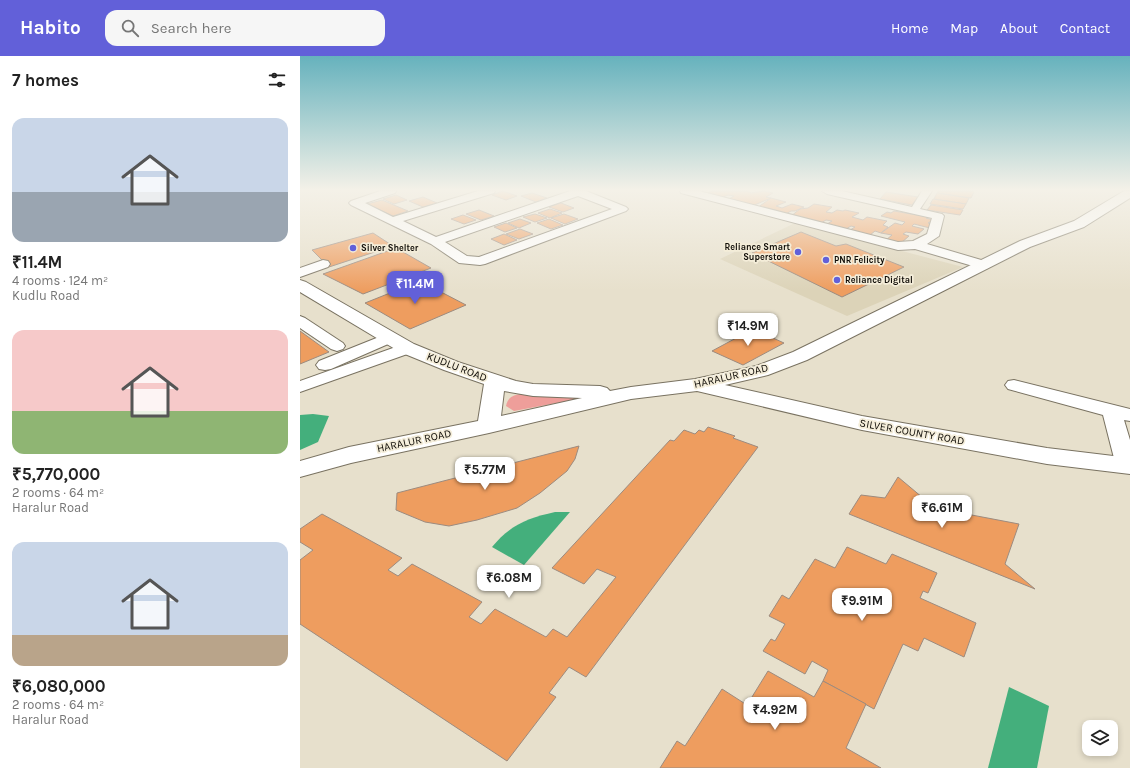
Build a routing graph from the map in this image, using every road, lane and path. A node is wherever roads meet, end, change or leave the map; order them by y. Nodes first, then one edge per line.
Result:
1 (398, 224) edge
2 (484, 224) edge
3 (580, 224) edge
4 (814, 224) edge
5 (936, 224) edge
6 (1078, 224) edge
7 (435, 241) junction
8 (916, 245) junction
9 (323, 264) dead end
10 (982, 265) junction
11 (300, 273) edge
12 (300, 285) edge
13 (300, 321) edge
14 (389, 338) junction
15 (337, 346) dead end
16 (407, 348) junction
17 (300, 376) edge
18 (496, 382) junction
19 (695, 385) junction
20 (1014, 385) dead end
21 (300, 387) edge
22 (631, 393) junction
23 (1121, 413) edge
24 (489, 426) junction
25 (1129, 466) edge
26 (300, 469) edge

1 - 7 street
2 - 7 street
3 - 7 street
4 - 8 street
5 - 8 street
6 - 10 street, HARALUR ROAD
8 - 10 street
9 - 11 street
10 - 19 street, HARALUR ROAD
12 - 14 street, KUDLU ROAD
13 - 15 street
14 - 16 street, KUDLU ROAD
14 - 17 street
16 - 18 street, KUDLU ROAD
16 - 21 street
18 - 22 street, KUDLU ROAD
18 - 24 street
19 - 22 street, HARALUR ROAD
19 - 25 street, SILVER COUNTY ROAD
20 - 23 street
22 - 24 street, HARALUR ROAD
23 - 25 street
24 - 26 street, HARALUR ROAD

